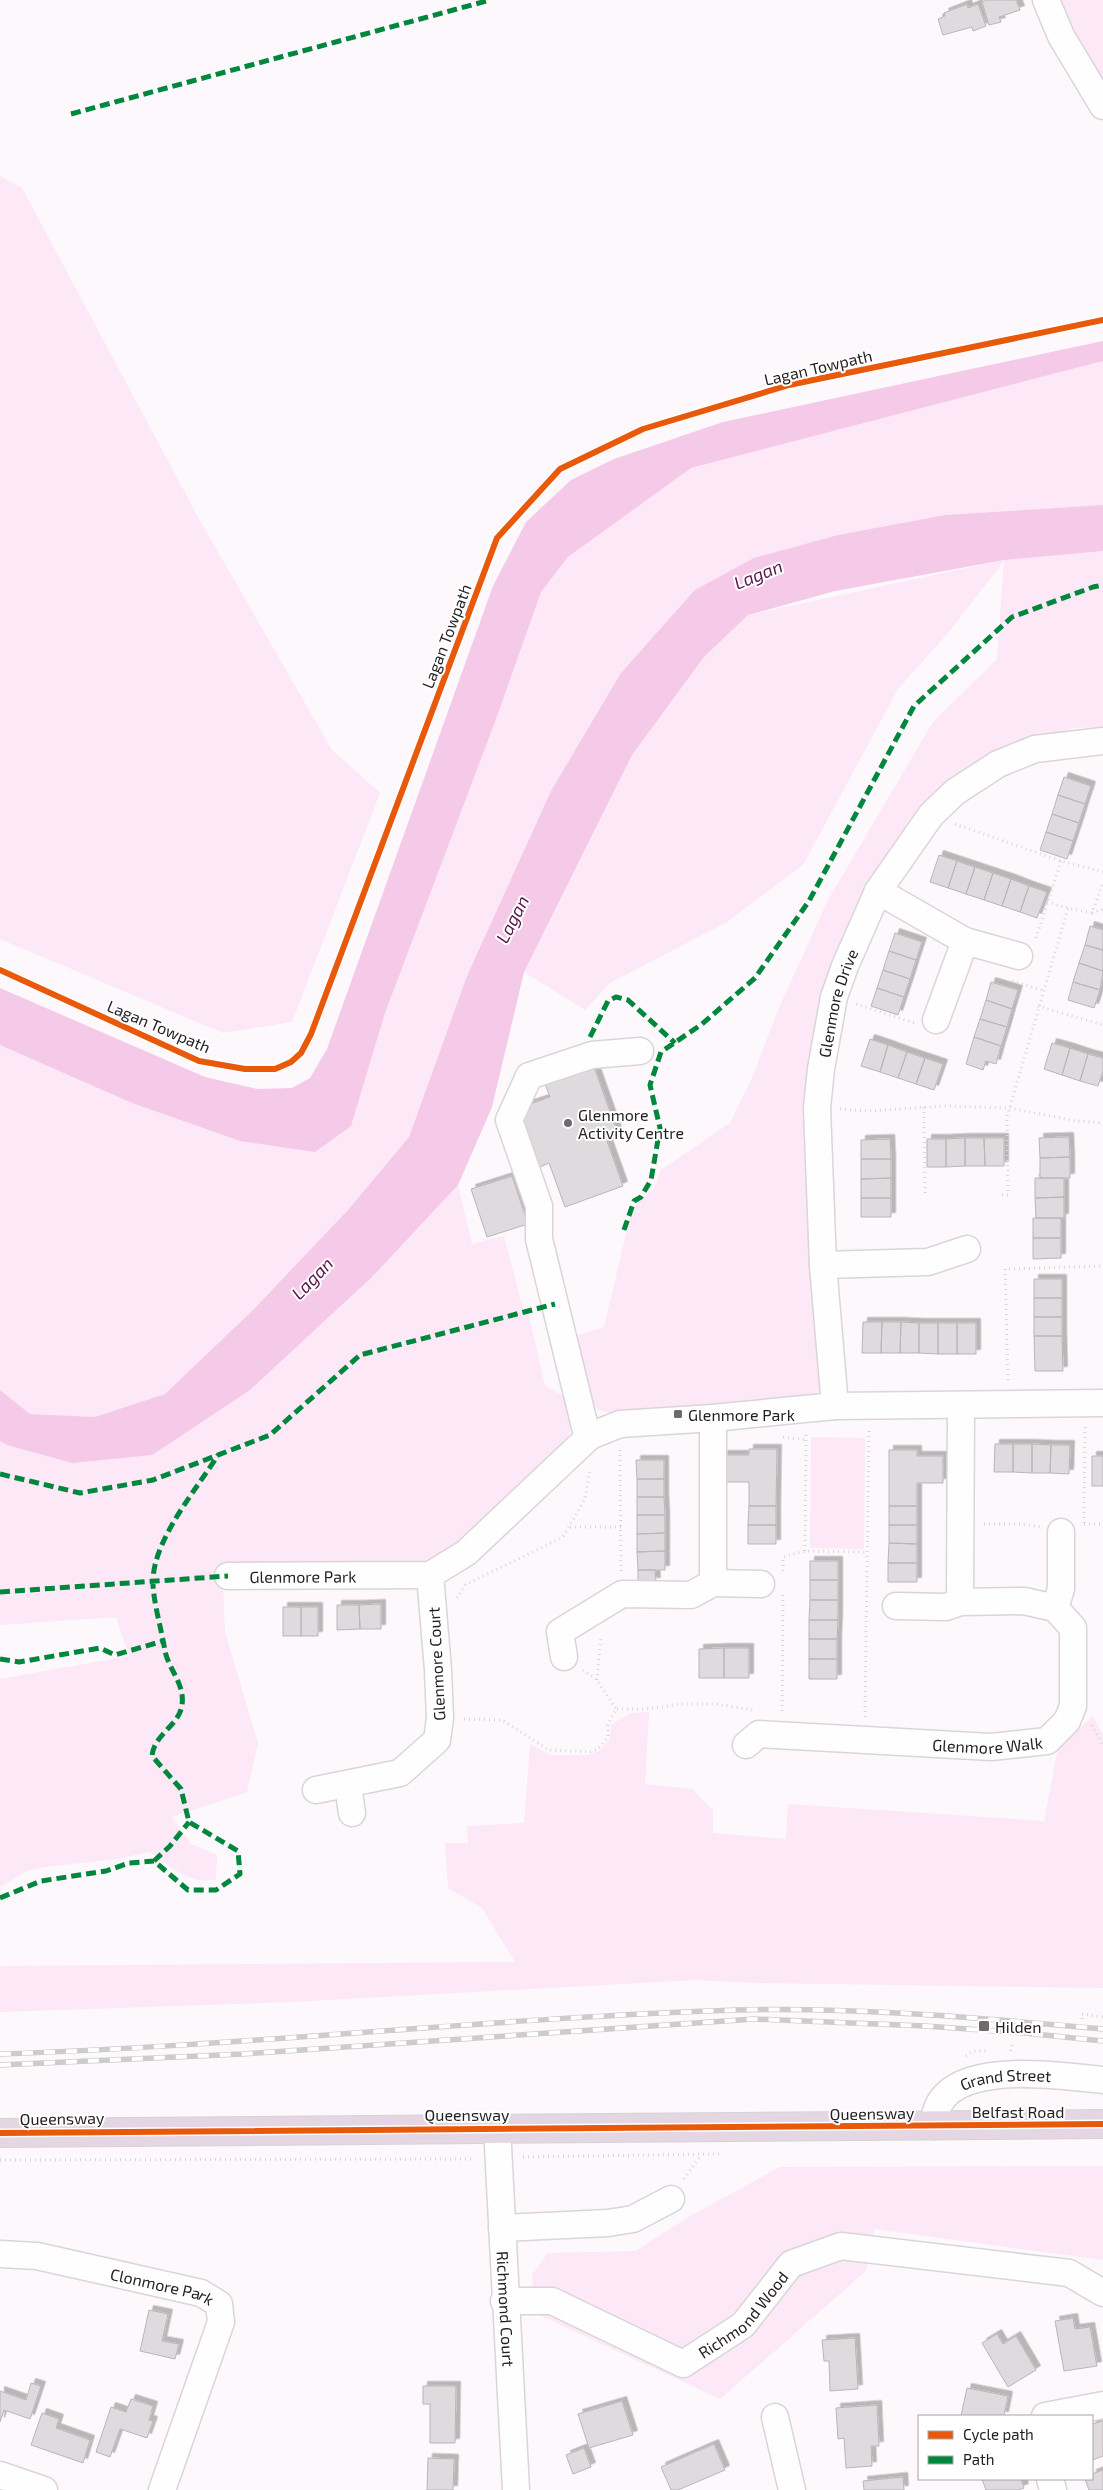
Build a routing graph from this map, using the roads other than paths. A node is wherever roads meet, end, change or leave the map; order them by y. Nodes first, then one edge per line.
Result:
1 (1046, 0) edge
2 (1103, 106) edge
3 (1103, 741) edge
4 (878, 892) junction
5 (964, 941) junction
6 (1020, 956) road end
7 (936, 1020) road end
8 (640, 1051) dead end
9 (967, 1249) dead end
10 (823, 1265) junction
11 (1094, 1403) edge
12 (961, 1405) junction
13 (835, 1406) junction
14 (713, 1418) junction
15 (590, 1436) junction
16 (1073, 1528) road end
17 (430, 1575) junction
18 (228, 1576) dead end
19 (713, 1583) junction
20 (775, 1584) road end
21 (960, 1602) junction
22 (896, 1606) dead end
23 (1056, 1608) junction
24 (564, 1656) road end
25 (746, 1745) dead end
26 (348, 1785) junction
27 (316, 1790) dead end
28 (352, 1813) dead end
29 (1103, 2080) edge
30 (1103, 2124) edge
31 (934, 2126) junction
32 (497, 2127) junction
33 (0, 2133) edge
34 (671, 2198) road end
35 (502, 2228) junction
36 (0, 2254) edge
37 (1103, 2293) edge
38 (504, 2301) junction
39 (1103, 2405) edge
40 (1049, 2415) edge
41 (775, 2417) dead end
42 (0, 2475) edge
43 (44, 2490) edge
44 (162, 2490) edge
45 (516, 2490) edge
46 (792, 2490) edge

1 - 2 street
3 - 4 street, Glenmore Drive
4 - 5 street
4 - 10 street, Glenmore Drive
5 - 6 street
5 - 7 street
8 - 15 street
9 - 10 street
10 - 13 street, Glenmore Drive
11 - 12 street
12 - 13 street
12 - 21 street
13 - 14 street
14 - 15 street
14 - 19 street
15 - 17 street
16 - 23 street
17 - 18 street, Glenmore Park
17 - 26 street, Glenmore Court
19 - 20 street
19 - 24 street
21 - 22 street
21 - 23 street
23 - 25 street, Glenmore Walk
26 - 27 street, Glenmore Court
26 - 28 street
29 - 31 street, Grand Street
30 - 31 highway, Belfast Road
31 - 32 highway, Queensway
32 - 33 highway, Queensway
32 - 35 street, Richmond Court
34 - 35 street
35 - 38 street, Richmond Court
36 - 44 street, Clonmore Park
37 - 38 street, Richmond Wood
38 - 45 street, Richmond Court
39 - 40 street
41 - 46 street
42 - 43 street

